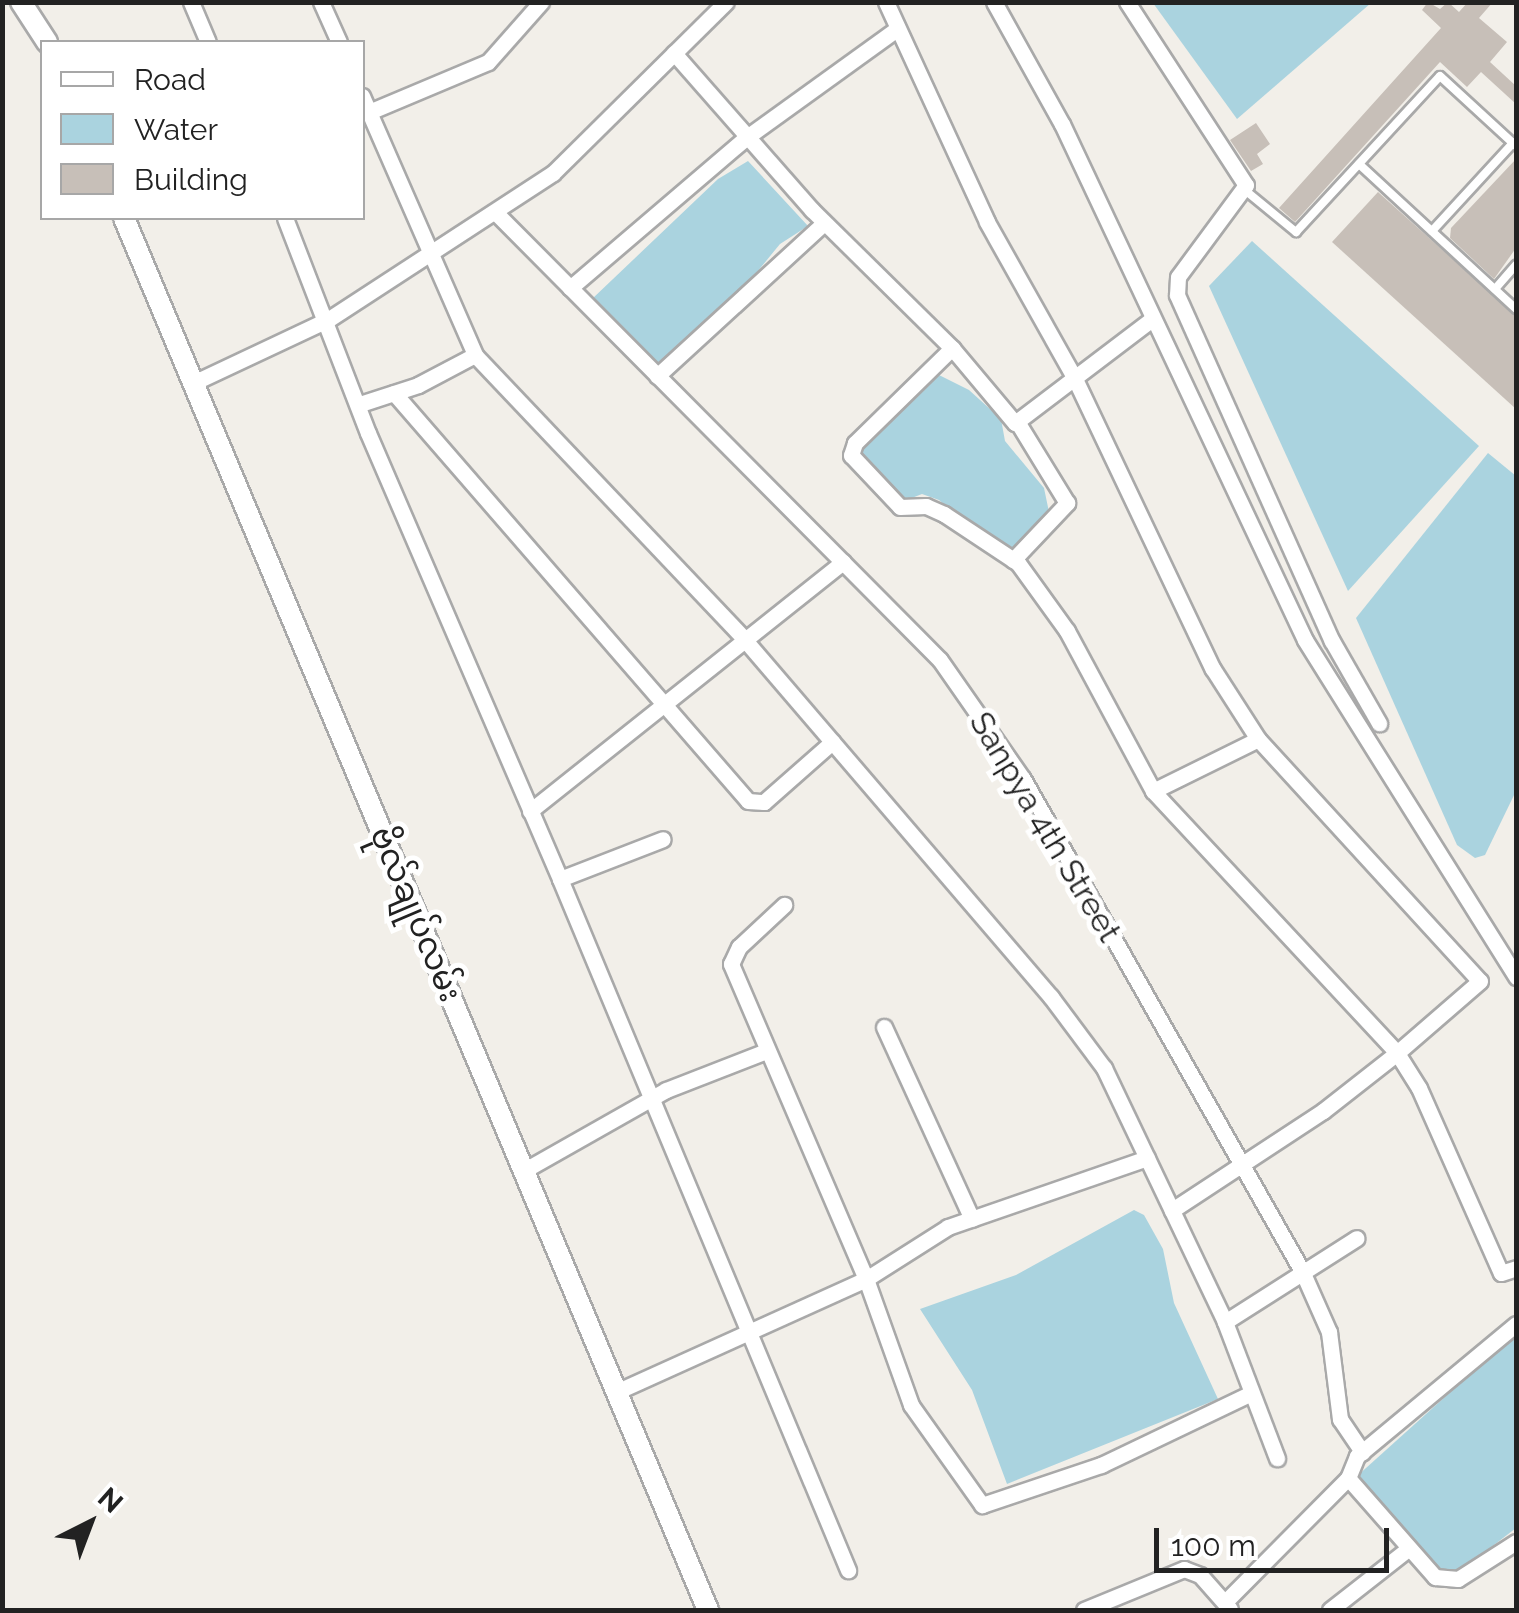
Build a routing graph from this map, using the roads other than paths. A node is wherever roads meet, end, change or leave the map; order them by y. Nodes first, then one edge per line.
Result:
1 (21, 2) edge
2 (191, 2) edge
3 (541, 2) edge
4 (726, 2) edge
5 (886, 2) edge
6 (994, 2) edge
7 (1127, 2) edge
8 (326, 5) edge
9 (897, 29) junction
10 (46, 40) edge
11 (207, 40) edge
12 (338, 40) edge
13 (674, 53) junction
14 (365, 102) edge
15 (370, 112) junction
16 (747, 137) junction
17 (1515, 145) edge
18 (1358, 164) junction
19 (1246, 191) junction
20 (495, 212) junction
21 (125, 220) edge
22 (285, 220) edge
23 (824, 223) junction
24 (1432, 230) junction
25 (434, 254) junction
26 (1516, 265) edge
27 (570, 288) junction
28 (1495, 289) junction
29 (1516, 309) edge
30 (329, 319) junction
31 (1152, 319) junction
32 (952, 348) junction
33 (475, 354) junction
34 (657, 376) junction
35 (1075, 379) junction
36 (193, 383) junction
37 (394, 393) junction
38 (360, 404) junction
39 (1018, 423) junction
40 (1013, 560) junction
41 (843, 562) junction
42 (746, 642) junction
43 (665, 708) junction
44 (1378, 722) dead end
45 (1258, 738) junction
46 (832, 742) junction
47 (1153, 791) junction
48 (530, 812) junction
49 (663, 839) dead end
50 (560, 879) junction
51 (784, 905) dead end
52 (1504, 962) junction
53 (1516, 977) edge
54 (1480, 981) junction
55 (884, 1028) dead end
56 (766, 1051) junction
57 (1397, 1053) junction
58 (652, 1098) junction
59 (1147, 1158) junction
60 (1244, 1161) junction
61 (524, 1171) junction
62 (1172, 1210) junction
63 (972, 1219) junction
64 (1357, 1238) dead end
65 (1516, 1268) edge
66 (1302, 1271) junction
67 (866, 1279) junction
68 (1225, 1322) junction
69 (1516, 1324) edge
70 (748, 1336) junction
71 (616, 1392) junction
72 (1249, 1394) junction
73 (1362, 1452) junction
74 (1276, 1458) dead end
75 (1348, 1478) junction
76 (1516, 1542) edge
77 (1410, 1548) junction
78 (848, 1570) dead end
79 (1228, 1606) edge
80 (708, 1610) edge
81 (1084, 1610) edge
82 (1330, 1610) edge

1 - 10 street
2 - 11 street
3 - 15 street
4 - 13 street
5 - 9 street
6 - 31 street
7 - 19 street
8 - 12 street
9 - 16 street
9 - 35 street
13 - 16 street
13 - 20 street
14 - 15 street
15 - 25 street
16 - 23 street
16 - 27 street
17 - 18 lane
17 - 24 lane
18 - 19 lane
18 - 24 lane
19 - 44 street
20 - 25 street
20 - 27 street, Sanpya 4th Street
21 - 36 street, ဗိုလ်ချုပ်လမ်း
22 - 30 street
23 - 32 street
23 - 34 street
24 - 28 lane
25 - 30 street
25 - 33 street
26 - 28 lane
27 - 34 street, Sanpya 4th Street
28 - 29 lane
30 - 36 street
30 - 38 street
31 - 35 street
31 - 52 street
32 - 39 street
32 - 40 street
33 - 37 street
33 - 42 street
34 - 41 street, Sanpya 4th Street
35 - 39 street
35 - 45 street
36 - 61 street, ဗိုလ်ချုပ်လမ်း
37 - 38 street
37 - 43 street
38 - 48 street
39 - 40 street
40 - 47 street
41 - 42 street
41 - 60 street, Sanpya 4th Street
42 - 43 street
42 - 46 street
43 - 46 street
43 - 48 street
45 - 47 street
45 - 54 street
46 - 59 street
47 - 57 street
48 - 50 street
49 - 50 street
50 - 58 street
51 - 56 street
52 - 53 street
52 - 54 street
54 - 57 street
55 - 63 street
56 - 58 street
56 - 67 street
57 - 60 street
57 - 65 street
58 - 61 street
58 - 70 street
59 - 62 street
59 - 63 street
60 - 62 street
60 - 66 street, Sanpya 4th Street
61 - 71 street, ဗိုလ်ချုပ်လမ်း
62 - 68 street
63 - 67 street
64 - 66 street
66 - 68 street
66 - 73 street, Sanpya 4th Street
67 - 70 street
67 - 72 street
68 - 72 street
69 - 73 street
70 - 71 street
70 - 78 street
71 - 80 street, ဗိုလ်ချုပ်လမ်း
72 - 74 street
73 - 75 street
75 - 77 street
75 - 79 street
76 - 77 street
77 - 82 street
79 - 81 street

